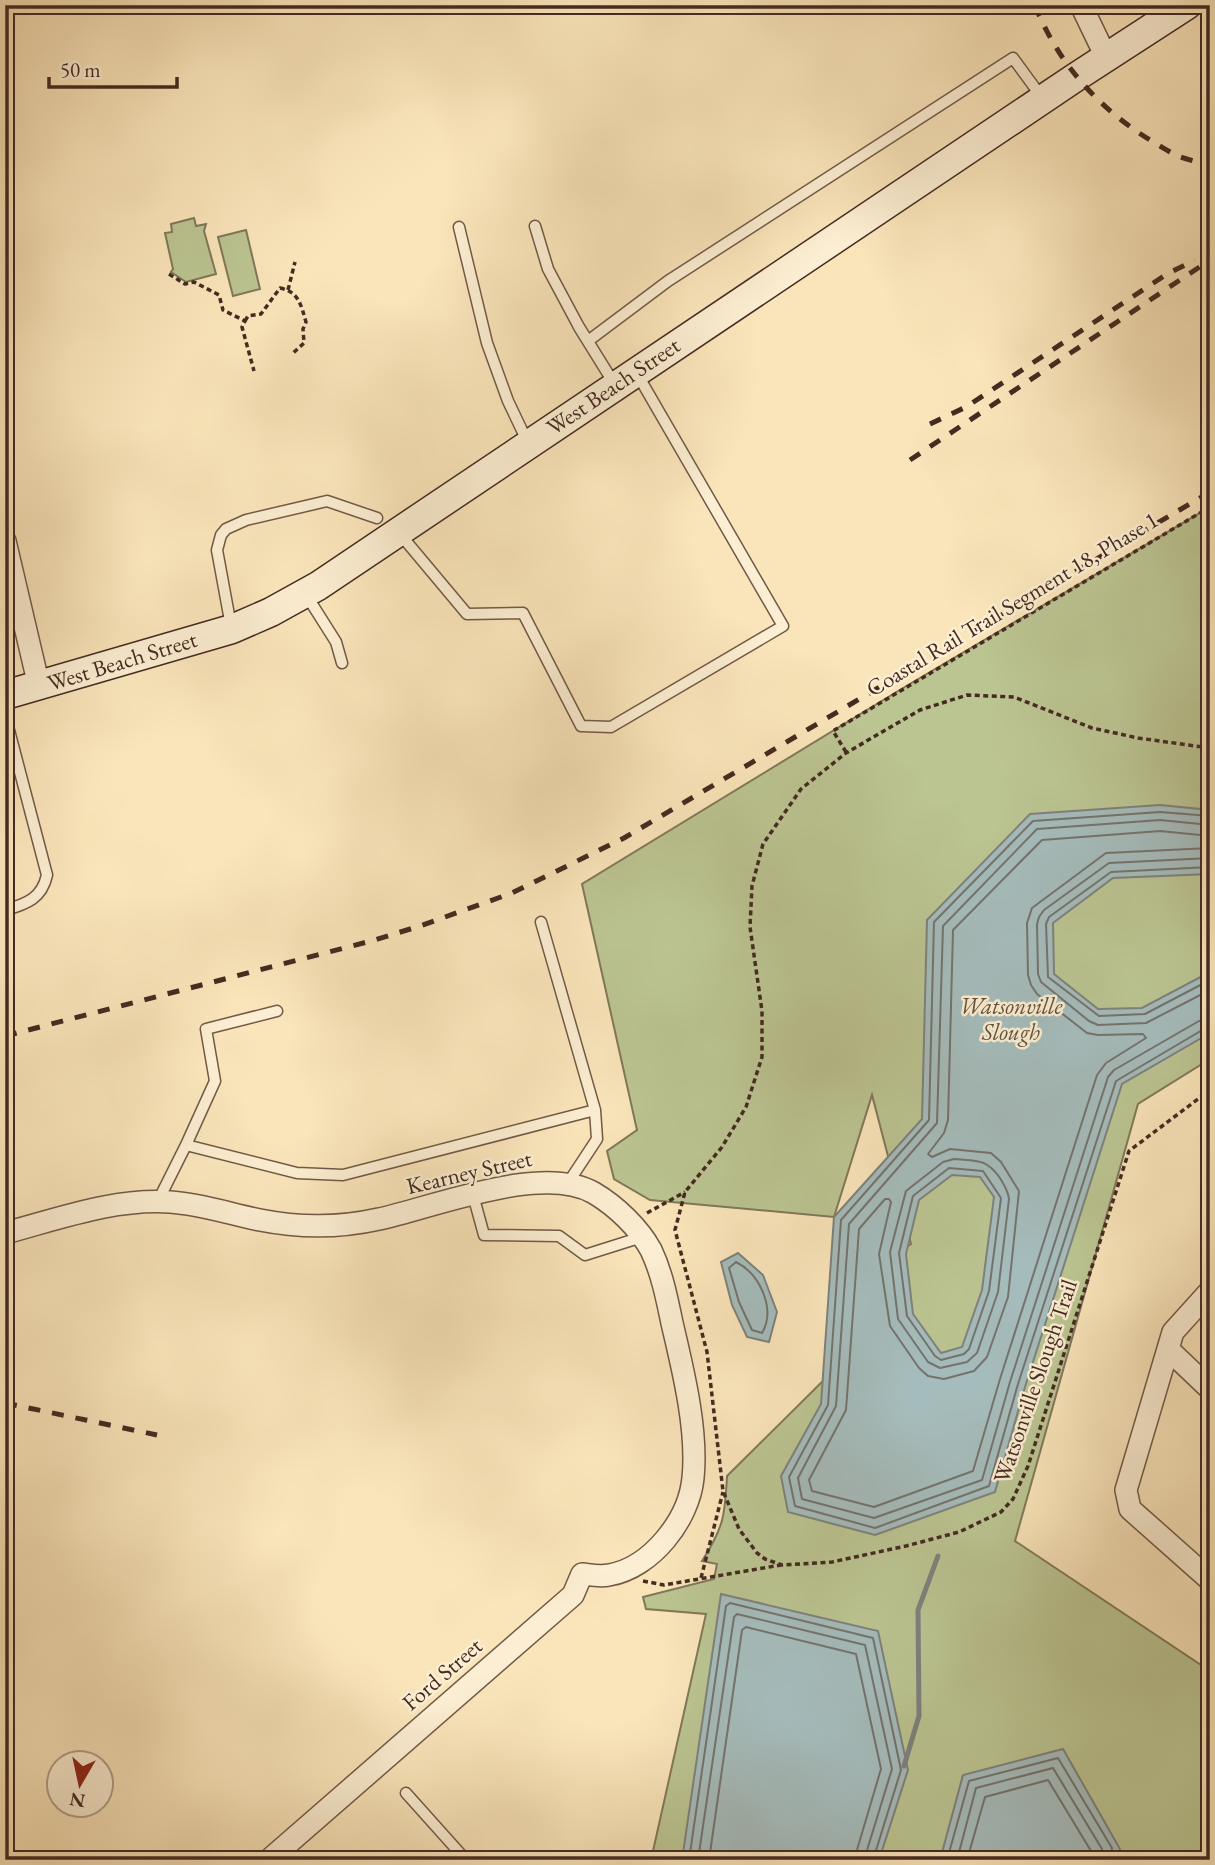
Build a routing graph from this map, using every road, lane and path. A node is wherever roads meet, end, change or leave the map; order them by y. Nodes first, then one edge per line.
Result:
1 (1081, 5) edge
2 (1187, 5) edge
3 (1106, 57) junction
4 (1043, 99) junction
5 (535, 226) dead end
6 (459, 227) dead end
7 (295, 262) dead end
8 (169, 274) dead end
9 (288, 289) junction
10 (245, 321) junction
11 (587, 341) junction
12 (292, 354) dead end
13 (254, 371) dead end
14 (625, 378) junction
15 (528, 443) junction
16 (1210, 507) edge
17 (388, 525) junction
18 (5, 541) edge
19 (305, 593) junction
20 (232, 629) junction
21 (342, 663) dead end
22 (39, 686) junction
23 (5, 695) edge
24 (5, 715) edge
25 (1210, 748) edge
26 (846, 752) junction
27 (5, 909) edge
28 (541, 922) dead end
29 (277, 1011) dead end
30 (1210, 1090) edge
31 (594, 1110) junction
32 (186, 1145) junction
33 (568, 1183) junction
34 (685, 1192) junction
35 (473, 1195) junction
36 (158, 1201) junction
37 (636, 1230) junction
38 (5, 1233) edge
39 (1210, 1291) edge
40 (1168, 1349) junction
41 (1210, 1389) edge
42 (723, 1491) junction
43 (654, 1550) joint
44 (782, 1565) junction
45 (610, 1575) junction
46 (701, 1578) junction
47 (1210, 1580) edge
48 (406, 1793) dead end
49 (269, 1860) edge
50 (466, 1860) edge

1 - 3 street
2 - 3 main road, West Beach Street
3 - 4 main road, West Beach Street
4 - 11 lane
4 - 14 main road, West Beach Street
5 - 11 lane
6 - 15 lane
7 - 9 path
8 - 10 path
9 - 10 path
9 - 12 path
10 - 13 path
11 - 14 lane
14 - 15 main road, West Beach Street
14 - 17 lane
15 - 17 main road, West Beach Street
16 - 26 path, Coastal Rail Trail Segment 18, Phase 1
17 - 19 main road, West Beach Street
17 - 20 lane
18 - 22 street
19 - 20 main road, West Beach Street
19 - 21 lane
20 - 22 main road, West Beach Street
22 - 23 main road, West Beach Street
24 - 27 lane
25 - 26 path
26 - 34 path
28 - 31 lane
29 - 32 lane
30 - 44 path, Watsonville Slough Trail
31 - 32 lane
31 - 33 lane
32 - 36 lane
33 - 35 street, Kearney Street
33 - 37 street, Kearney Street
34 - 37 path
34 - 42 path
35 - 36 street, Kearney Street
35 - 37 lane
36 - 38 street, Kearney Street
37 - 43 street, Kearney Street
39 - 40 street
40 - 41 street
40 - 47 street
42 - 44 path
42 - 46 path
43 - 45 street, Ford Street
44 - 46 path, Watsonville Slough Trail
45 - 46 path, Watsonville Slough Trail
45 - 49 street, Ford Street
48 - 50 lane

